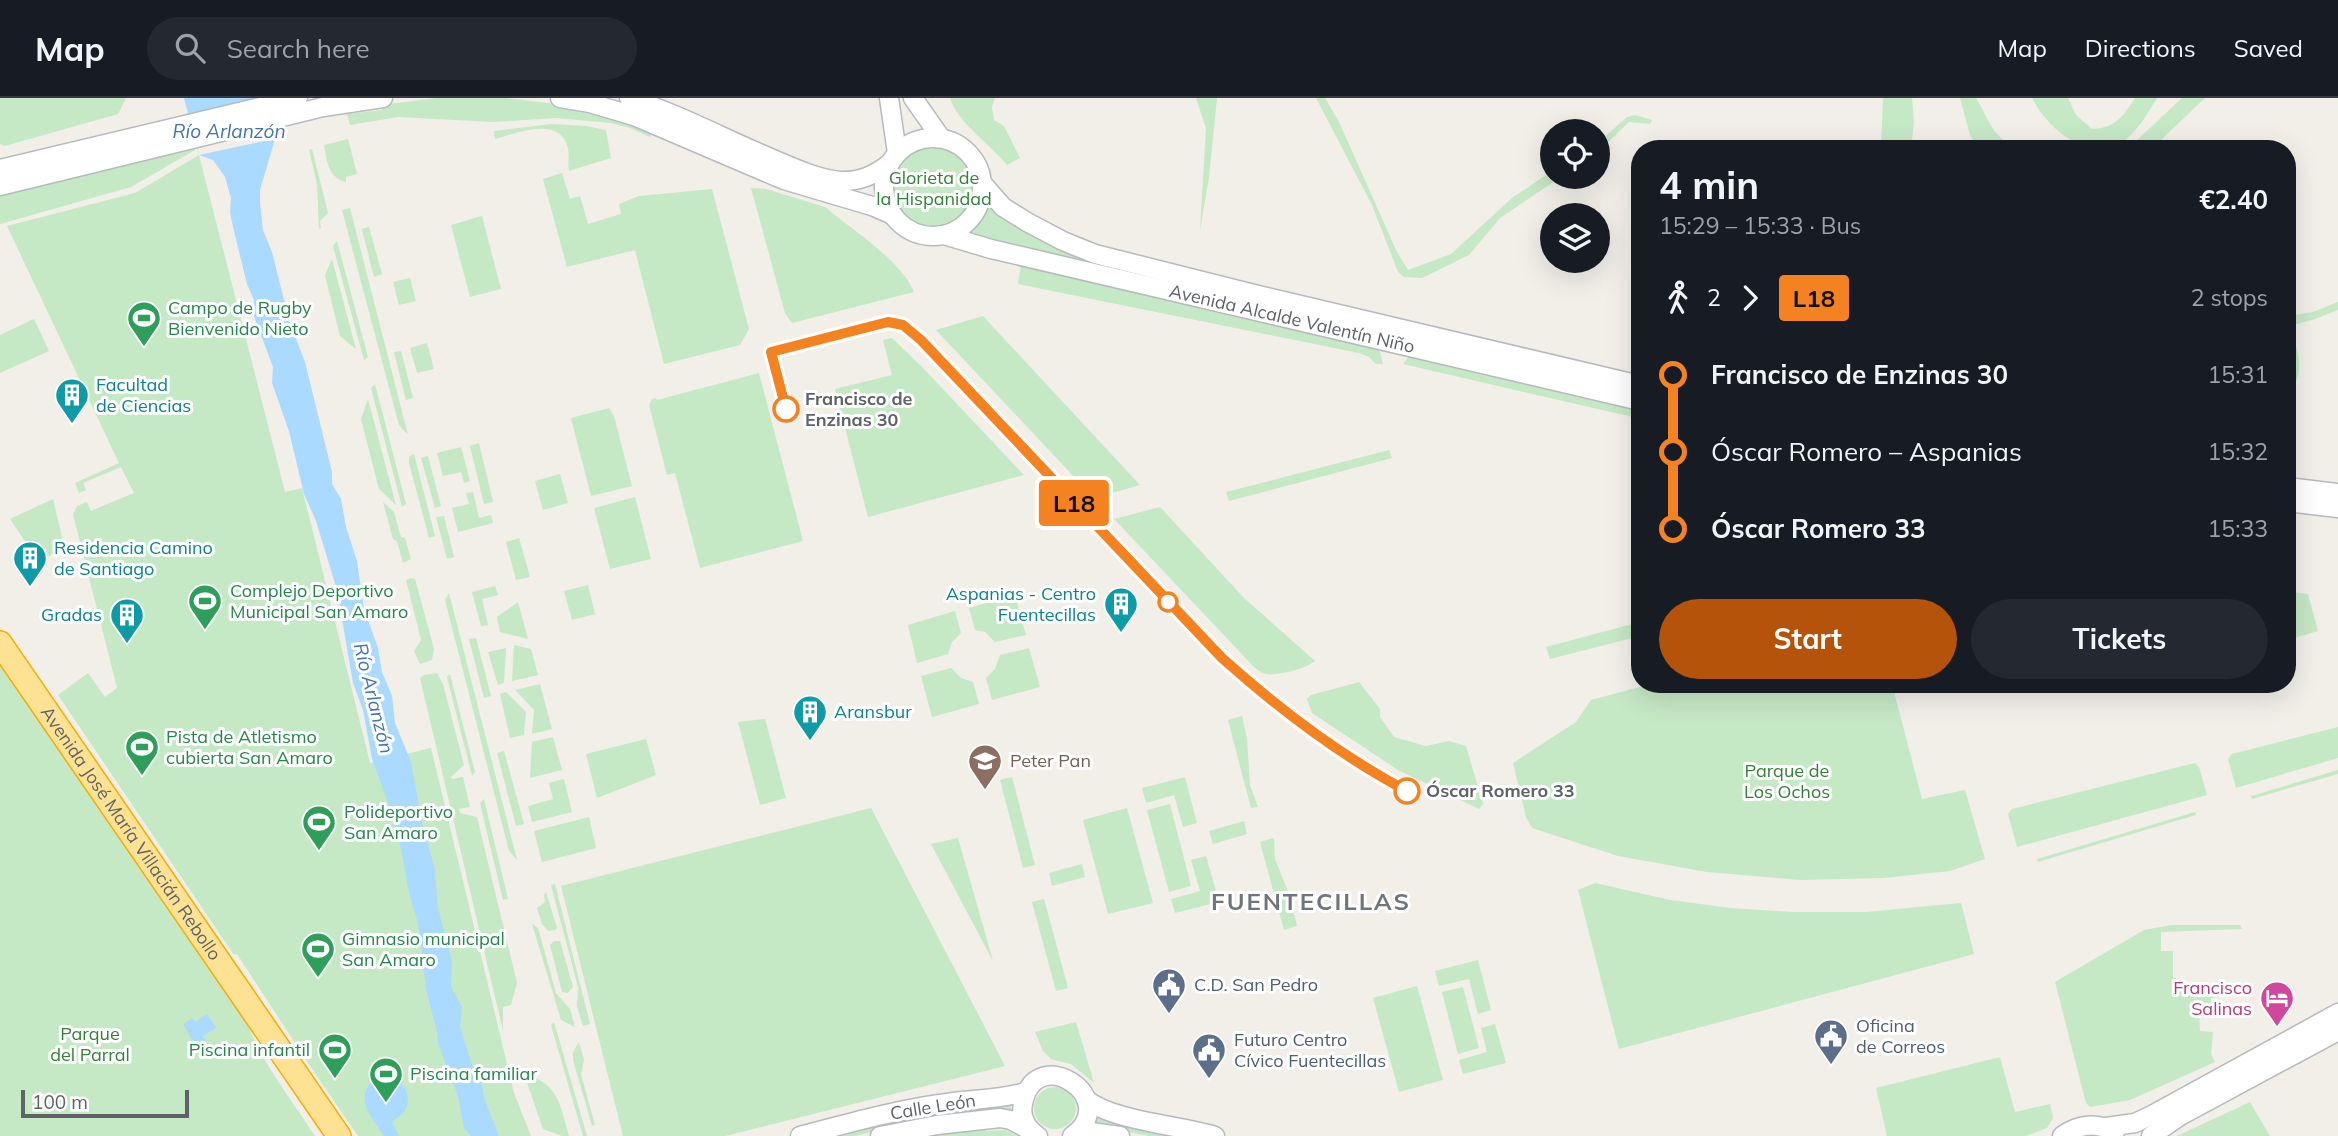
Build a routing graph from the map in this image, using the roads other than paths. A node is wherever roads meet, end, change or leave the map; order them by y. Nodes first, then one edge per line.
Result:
1 (383, 98) edge
2 (561, 98) edge
3 (629, 98) edge
4 (888, 98) edge
5 (913, 98) edge
6 (288, 105) edge
7 (193, 131) junction
8 (941, 138) junction
9 (893, 158) junction
10 (0, 169) edge
11 (982, 183) junction
12 (0, 186) edge
13 (893, 215) junction
14 (944, 235) junction
15 (1631, 383) edge
16 (1631, 399) edge
17 (2296, 488) edge
18 (2338, 493) edge
19 (2296, 503) edge
20 (2338, 508) edge
21 (0, 643) edge
22 (2338, 1013) edge
23 (261, 1025) junction
24 (2338, 1031) edge
25 (1026, 1091) junction
26 (1086, 1099) junction
27 (2113, 1131) edge
28 (1034, 1134) edge
29 (1075, 1134) edge
30 (324, 1136) edge
31 (339, 1136) edge
32 (800, 1136) edge
33 (880, 1136) edge
34 (1120, 1136) edge
35 (1215, 1136) edge
36 (2062, 1136) edge
37 (2151, 1136) edge

1 - 6 main road
2 - 13 main road
3 - 9 main road
4 - 9 main road
5 - 8 main road
6 - 7 main road
7 - 10 main road
7 - 12 main road
8 - 9 main road
8 - 11 main road
9 - 13 main road
11 - 14 main road
11 - 15 main road, Avenida Alcalde Valentín Niño
13 - 14 main road
14 - 16 main road, Avenida Alcalde Valentín Niño
17 - 18 main road
19 - 20 main road
21 - 23 highway, Avenida José María Villacián Rebollo
22 - 27 main road
23 - 30 highway, Avenida José María Villacián Rebollo
23 - 31 highway, Avenida José María Villacián Rebollo
24 - 37 main road
25 - 26 main road, Calle León
25 - 28 main road
25 - 32 main road, Calle León
26 - 29 main road
26 - 35 main road, Calle León
27 - 36 main road
28 - 33 main road, Calle León
29 - 34 main road

